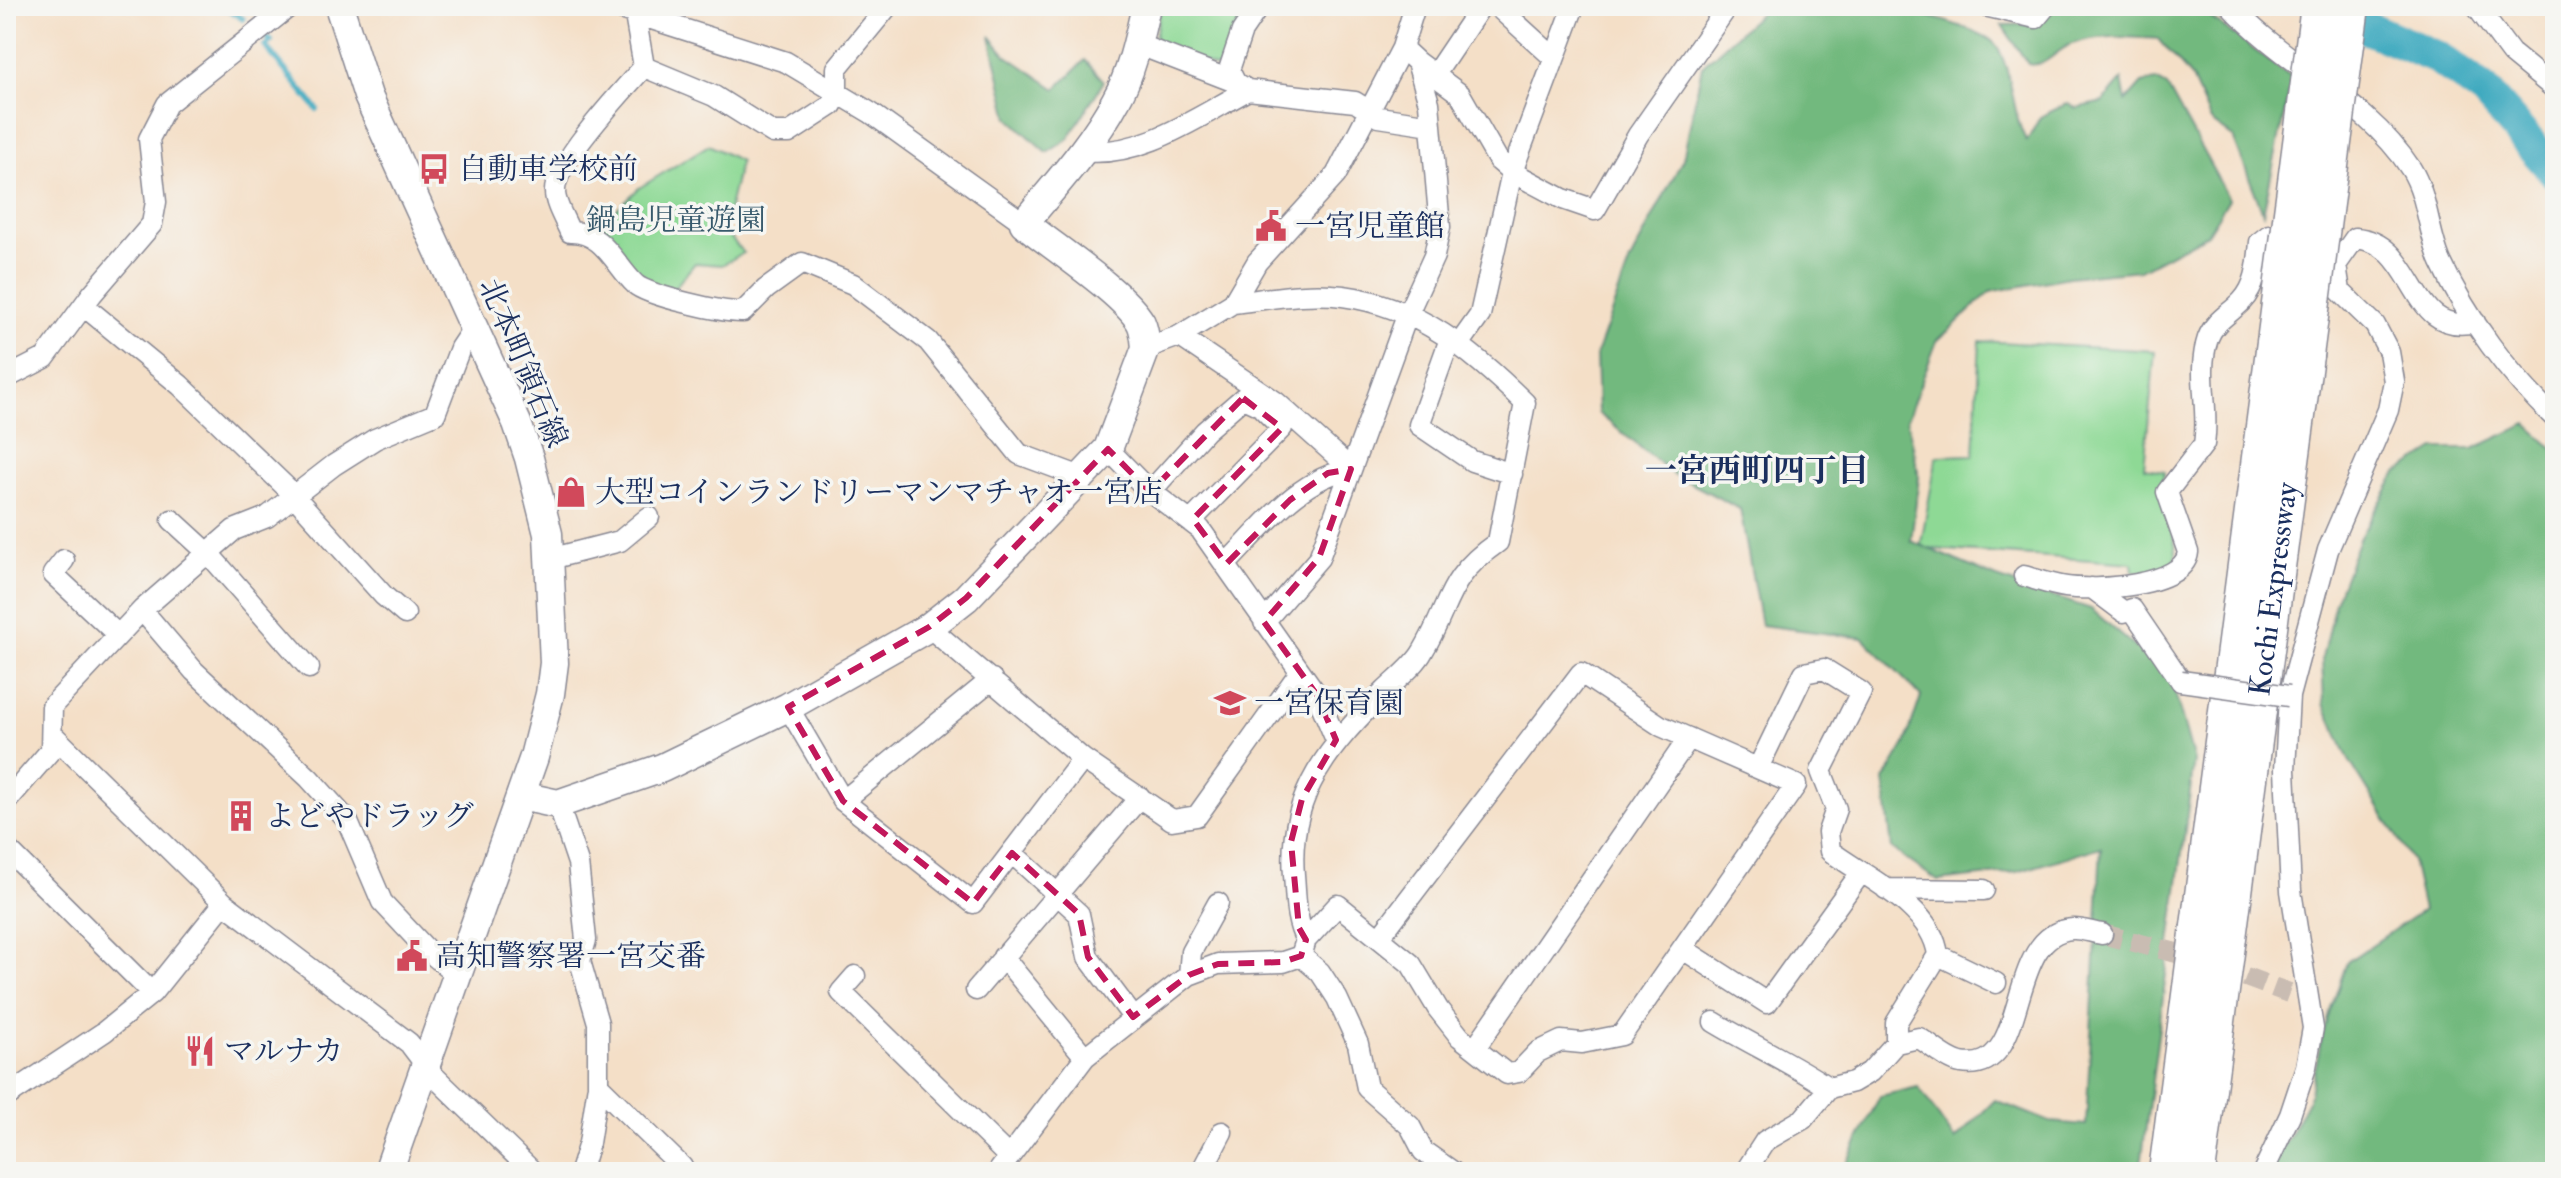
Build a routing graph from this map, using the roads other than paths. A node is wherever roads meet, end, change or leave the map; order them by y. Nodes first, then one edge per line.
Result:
1 (290, 6) edge
2 (339, 6) edge
3 (611, 6) edge
4 (888, 6) edge
5 (1146, 6) edge
6 (1259, 6) edge
7 (1415, 6) edge
8 (1481, 6) edge
9 (1497, 6) edge
10 (1574, 6) edge
11 (1728, 6) edge
12 (1985, 6) edge
13 (2046, 6) edge
14 (2231, 6) edge
15 (2320, 6) edge
16 (2350, 6) edge
17 (2357, 6) edge
18 (2476, 6) edge
19 (635, 15) junction
20 (1137, 44) junction
21 (1409, 55) junction
22 (1554, 58) junction
23 (644, 67) junction
24 (1436, 73) junction
25 (1241, 86) junction
26 (2555, 89) edge
27 (837, 92) junction
28 (1370, 112) junction
29 (1431, 125) junction
30 (2334, 125) junction
31 (1082, 151) junction
32 (1512, 172) junction
33 (1024, 223) junction
34 (2347, 246) junction
35 (1233, 303) junction
36 (84, 306) junction
37 (1408, 313) junction
38 (2475, 322) junction
39 (474, 327) junction
40 (1179, 336) junction
41 (1454, 343) junction
42 (1146, 348) junction
43 (2290, 353) junction
44 (6, 378) edge
45 (2531, 396) junction
46 (2555, 398) edge
47 (2555, 418) edge
48 (1282, 428) junction
49 (1108, 449) junction
50 (1312, 463) dead end
51 (1343, 470) junction
52 (1512, 474) junction
53 (1081, 477) junction
54 (1151, 491) junction
55 (294, 496) junction
56 (1290, 500) junction
57 (649, 517) dead end
58 (172, 520) dead end
59 (1191, 521) junction
60 (208, 553) junction
61 (550, 559) junction
62 (64, 560) dead end
63 (1226, 564) junction
64 (2024, 576) dead end
65 (2092, 588) junction
66 (142, 610) junction
67 (405, 614) dead end
68 (1264, 622) junction
69 (929, 627) junction
70 (118, 635) junction
71 (309, 668) dead end
72 (1300, 672) junction
73 (992, 679) junction
74 (2289, 696) junction
75 (788, 707) junction
76 (52, 734) junction
77 (1689, 738) junction
78 (1336, 740) junction
79 (1083, 759) junction
80 (1759, 766) junction
81 (521, 796) junction
82 (1140, 797) junction
83 (843, 801) junction
84 (6, 802) edge
85 (558, 804) junction
86 (6, 848) edge
87 (1012, 853) junction
88 (1860, 874) junction
89 (1886, 889) junction
90 (1984, 890) dead end
91 (1056, 893) junction
92 (224, 903) junction
93 (1218, 903) dead end
94 (2102, 934) tunnel mouth
95 (1379, 938) junction
96 (1304, 948) junction
97 (1683, 949) junction
98 (1938, 955) junction
99 (1003, 957) junction
100 (457, 975) junction
101 (1189, 975) junction
102 (855, 976) dead end
103 (1996, 983) dead end
104 (976, 990) dead end
105 (152, 993) junction
106 (1133, 1017) junction
107 (1714, 1022) dead end
108 (1896, 1043) junction
109 (1475, 1048) junction
110 (1085, 1057) junction
111 (426, 1066) junction
112 (598, 1085) junction
113 (1829, 1088) junction
114 (6, 1097) edge
115 (1222, 1132) dead end
116 (1003, 1165) edge
117 (682, 1167) dead end
118 (388, 1172) edge
119 (533, 1172) edge
120 (580, 1172) edge
121 (1201, 1172) edge
122 (1453, 1172) edge
123 (1745, 1172) edge
124 (2168, 1172) edge
125 (2196, 1172) edge
126 (2263, 1172) edge

1 - 36 street
2 - 39 street, 北本町領石線
3 - 19 street
4 - 27 street
5 - 20 street
6 - 25 street
7 - 21 street
8 - 24 street
9 - 22 street
10 - 22 street
11 - 32 street
12 - 13 street
14 - 38 street
15 - 43 highway, Kochi Expressway, bridge
16 - 30 highway, Kochi Expressway, bridge
17 - 30 highway, bridge
18 - 26 street
19 - 23 street
19 - 27 street
20 - 25 street
20 - 31 street
21 - 24 street
21 - 28 street
21 - 29 street
22 - 32 street
23 - 27 street
23 - 53 street
24 - 32 street
25 - 28 street
25 - 31 street
27 - 33 street
28 - 29 street
28 - 35 street
29 - 37 street
30 - 43 highway, Kochi Expressway, bridge
31 - 33 street
32 - 41 street
33 - 42 street
34 - 38 street
34 - 65 street
34 - 74 street
35 - 37 street
35 - 40 street
36 - 44 street
36 - 55 street
37 - 41 street
37 - 51 street
38 - 45 street
39 - 55 street
39 - 61 street, 北本町領石線
40 - 42 street
40 - 51 street
41 - 52 street
41 - 52 street
42 - 49 street
43 - 124 highway, Kochi Expressway
43 - 125 highway, Kochi Expressway
45 - 46 street
45 - 47 street
48 - 51 street
48 - 54 street
48 - 59 street
49 - 53 street
49 - 54 street
50 - 56 street
51 - 56 street
51 - 68 street
52 - 78 street
53 - 69 street
54 - 59 street
55 - 60 street
55 - 67 street
56 - 63 street
57 - 61 street
58 - 60 street
59 - 63 street
60 - 66 street
60 - 71 street
61 - 81 street, 北本町領石線
62 - 70 street
63 - 68 street
64 - 65 street
65 - 74 street, bridge
66 - 70 street
66 - 100 street
68 - 72 street
69 - 73 street
69 - 75 street
70 - 76 street
72 - 78 street
72 - 82 street
73 - 79 street
73 - 83 street
74 - 126 street
75 - 83 street
75 - 85 street
76 - 84 street
76 - 92 street
77 - 80 street
77 - 95 street
77 - 109 street
78 - 96 street
79 - 82 street
79 - 87 street
80 - 88 street
80 - 97 street
81 - 85 street
81 - 100 street, 北本町領石線
82 - 91 street
83 - 87 street
85 - 112 street
86 - 105 street
87 - 91 street
88 - 89 street
88 - 97 street
89 - 90 street
89 - 98 street
91 - 99 street
91 - 106 street
92 - 105 street
92 - 111 street
93 - 101 street
94 - 108 street
95 - 96 street
95 - 109 street
96 - 101 street
96 - 122 street
97 - 109 street
98 - 103 street
98 - 108 street
99 - 104 street
99 - 110 street
100 - 111 street, 北本町領石線
101 - 106 street
102 - 116 street
105 - 114 street
106 - 110 street
107 - 113 street
108 - 113 street
110 - 116 street
111 - 118 street, 北本町領石線
111 - 119 street
112 - 117 street
112 - 120 street
113 - 123 street
115 - 121 street

